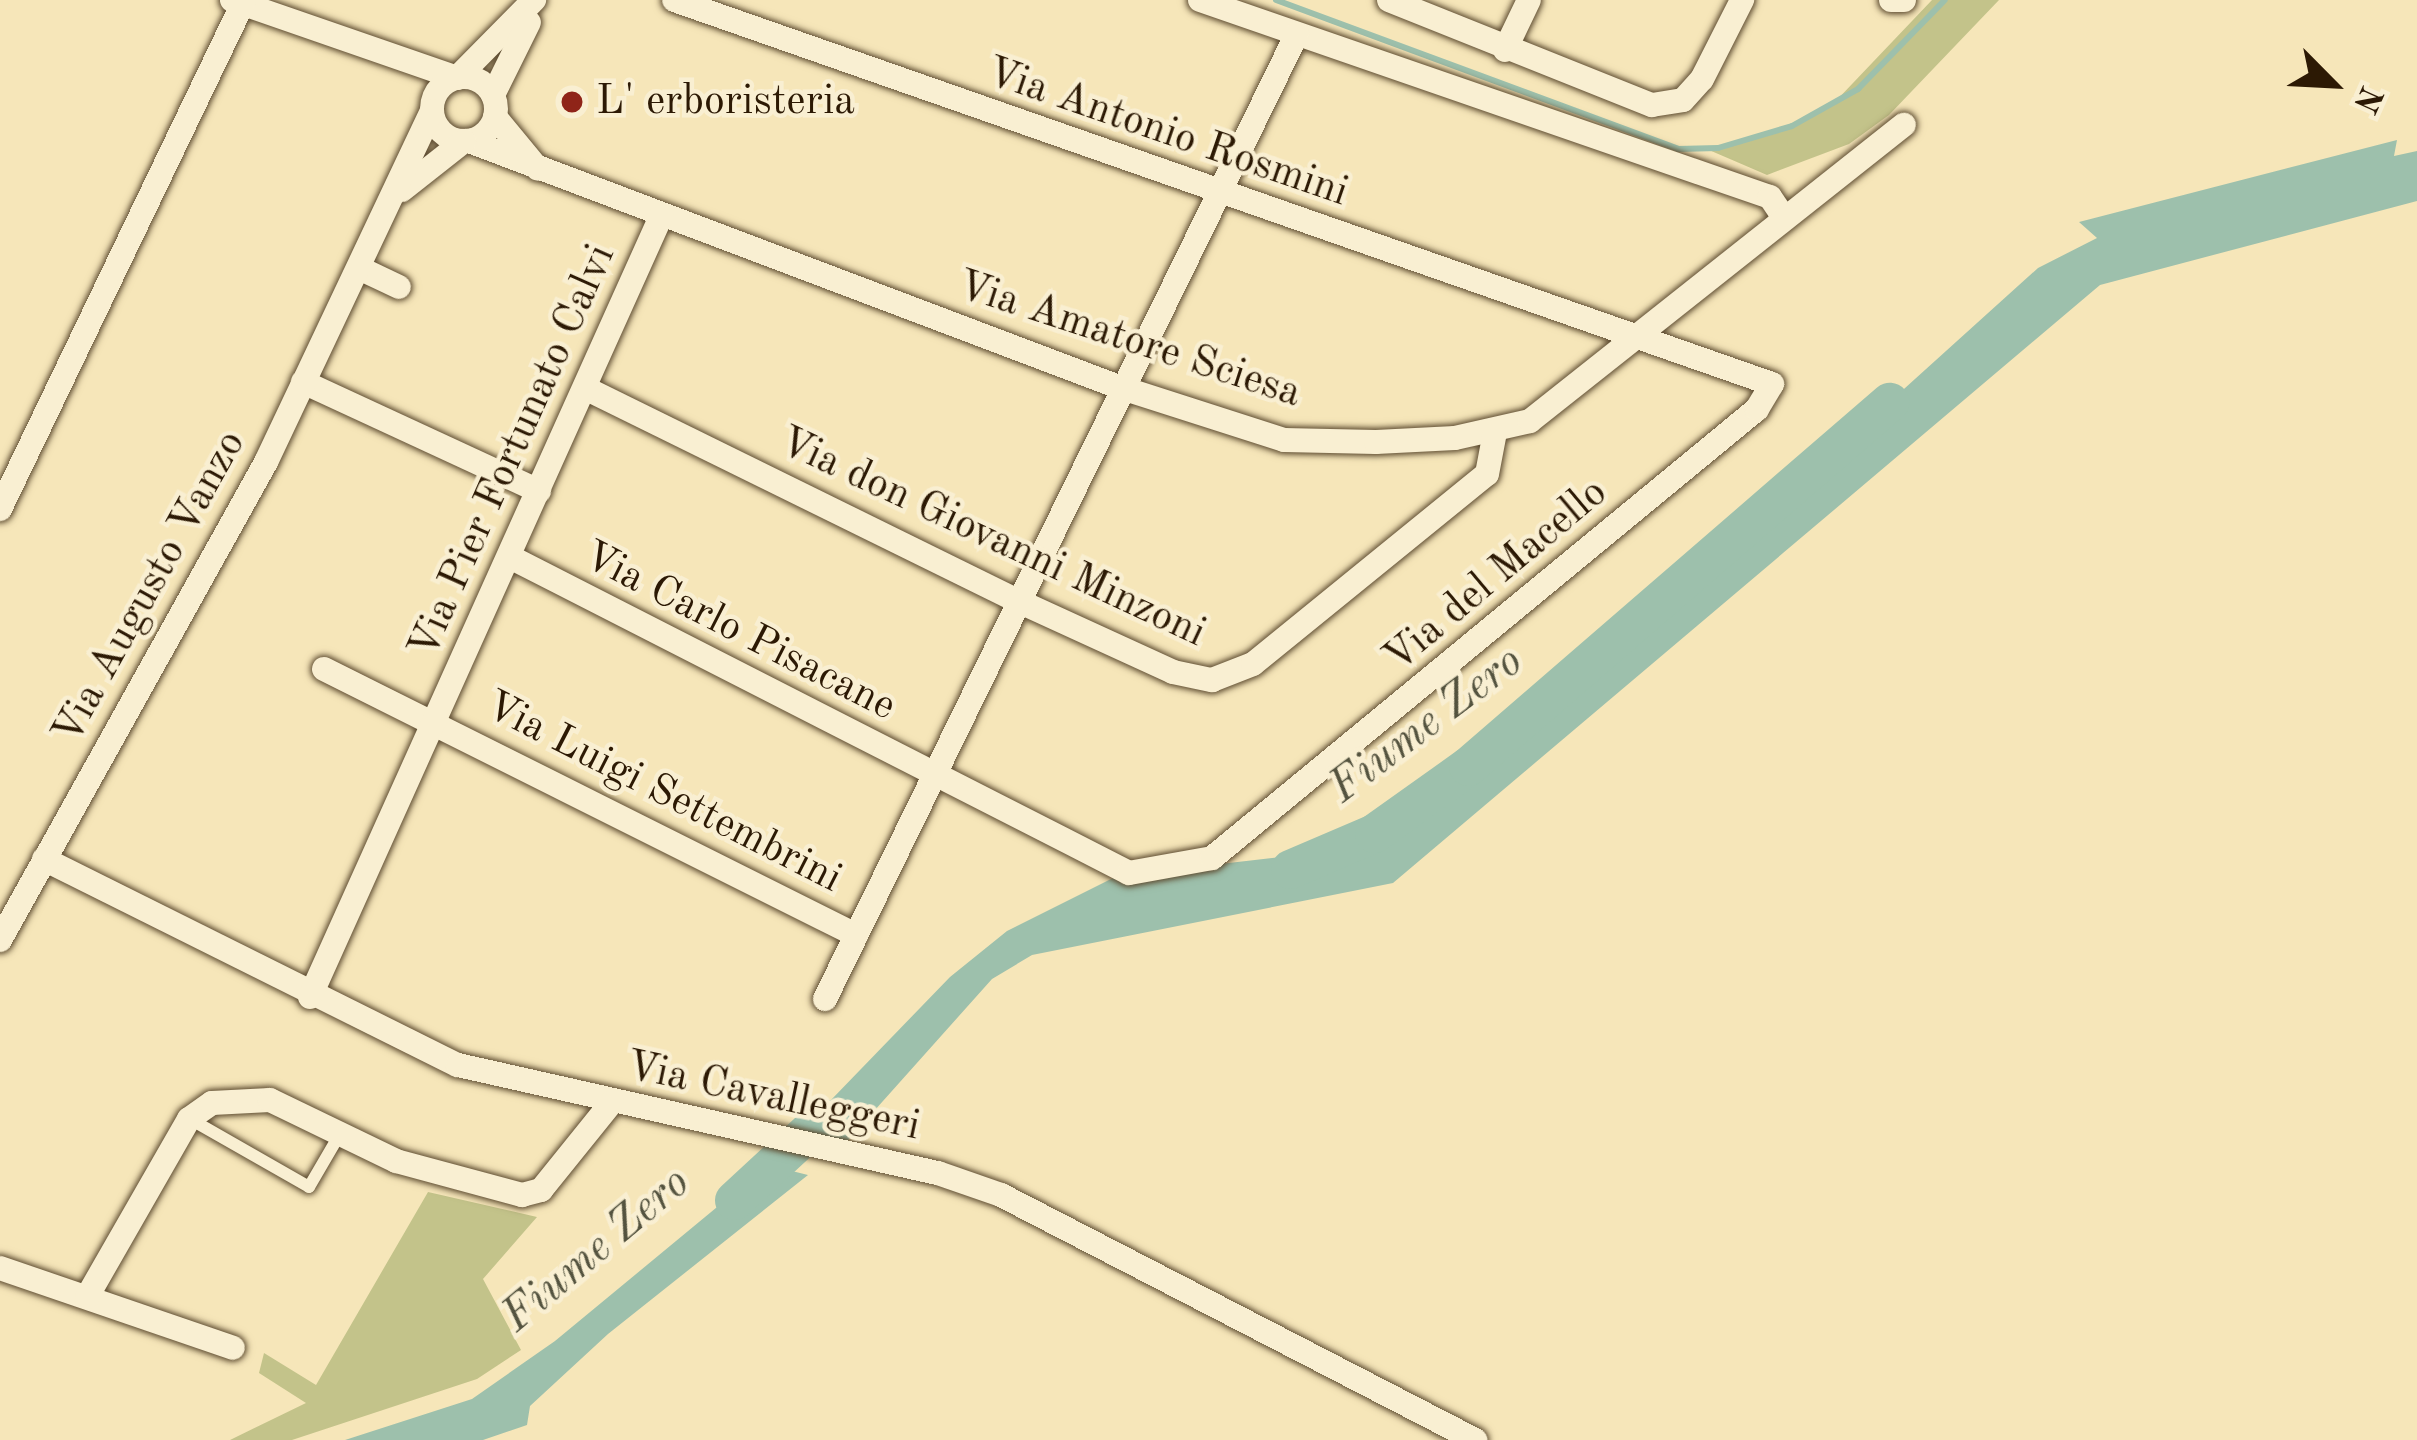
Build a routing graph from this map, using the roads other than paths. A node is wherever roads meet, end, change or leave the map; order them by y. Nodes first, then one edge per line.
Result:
1 (537, 0) edge
2 (674, 0) edge
3 (1200, 0) edge
4 (1389, 0) edge
5 (1529, 0) edge
6 (1742, 0) edge
7 (1891, 0) edge
8 (1904, 0) edge
9 (237, 2) edge
10 (287, 8) edge
11 (1297, 34) junction
12 (499, 41) junction
13 (1504, 50) junction
14 (404, 60) junction
15 (457, 78) junction
16 (433, 104) junction
17 (494, 106) junction
18 (1904, 125) dead end
19 (467, 141) junction
20 (507, 159) junction
21 (539, 171) junction
22 (416, 176) junction
23 (1218, 193) junction
24 (388, 205) junction
25 (662, 214) junction
26 (1783, 216) junction
27 (358, 268) junction
28 (399, 286) dead end
29 (1634, 338) junction
30 (303, 382) junction
31 (1118, 386) junction
32 (585, 388) junction
33 (1495, 432) junction
34 (539, 491) junction
35 (0, 509) edge
36 (510, 557) junction
37 (1016, 600) junction
38 (325, 669) dead end
39 (435, 721) junction
40 (932, 776) junction
41 (44, 860) junction
42 (1129, 873) joint
43 (856, 934) junction
44 (0, 940) edge
45 (310, 997) junction
46 (825, 999) dead end
47 (612, 1102) junction
48 (189, 1119) junction
49 (340, 1134) junction
50 (0, 1268) edge
51 (87, 1297) junction
52 (233, 1348) dead end
53 (1475, 1440) edge

1 - 12 street, Via Augusto Vanzo
1 - 17 street, Via Augusto Vanzo
2 - 23 street, Via Antonio Rosmini
3 - 11 street
4 - 13 street
5 - 13 street
6 - 13 street
7 - 8 street
9 - 10 street
9 - 35 street
10 - 14 street
11 - 23 street
11 - 26 street
12 - 14 street
12 - 15 street, Via Augusto Vanzo
14 - 15 street
14 - 16 street
15 - 16 street, Via Augusto Vanzo
15 - 17 street
16 - 19 street
16 - 24 street, Via Augusto Vanzo
17 - 19 street, Via Augusto Vanzo
17 - 21 street
18 - 26 street, Via Amatore Sciesa
19 - 20 street, Via Amatore Sciesa
19 - 22 street, Via Augusto Vanzo
20 - 21 street, Via Amatore Sciesa
20 - 22 street
21 - 25 street, Via Amatore Sciesa
22 - 24 street, Via Augusto Vanzo
23 - 29 street, Via Antonio Rosmini
23 - 31 street
24 - 27 street, Via Augusto Vanzo
25 - 31 street, Via Amatore Sciesa
25 - 32 street, Via Pier Fortunato Calvi
26 - 29 street, Via Amatore Sciesa
27 - 28 street
27 - 30 street, Via Augusto Vanzo
29 - 33 street, Via Amatore Sciesa
29 - 42 street, Via del Macello
30 - 34 street
30 - 41 street, Via Augusto Vanzo
31 - 33 street, Via Amatore Sciesa
31 - 37 street
32 - 34 street, Via Pier Fortunato Calvi
32 - 37 street, Via don Giovanni Minzoni
33 - 37 street, Via don Giovanni Minzoni
34 - 36 street, Via Pier Fortunato Calvi
36 - 39 street, Via Pier Fortunato Calvi
36 - 40 street, Via Carlo Pisacane
37 - 40 street
38 - 39 street, Via Pier Fortunato Calvi
39 - 43 street, Via Luigi Settembrini
39 - 45 street, Via Pier Fortunato Calvi
40 - 42 street, Via Carlo Pisacane
40 - 43 street
41 - 44 street, Via Augusto Vanzo
41 - 45 street, Via Cavalleggeri
43 - 46 street
45 - 47 street, Via Cavalleggeri
47 - 49 street
47 - 53 street, Via Cavalleggeri
48 - 49 street
48 - 49 lane
48 - 51 street
50 - 51 street
51 - 52 street

